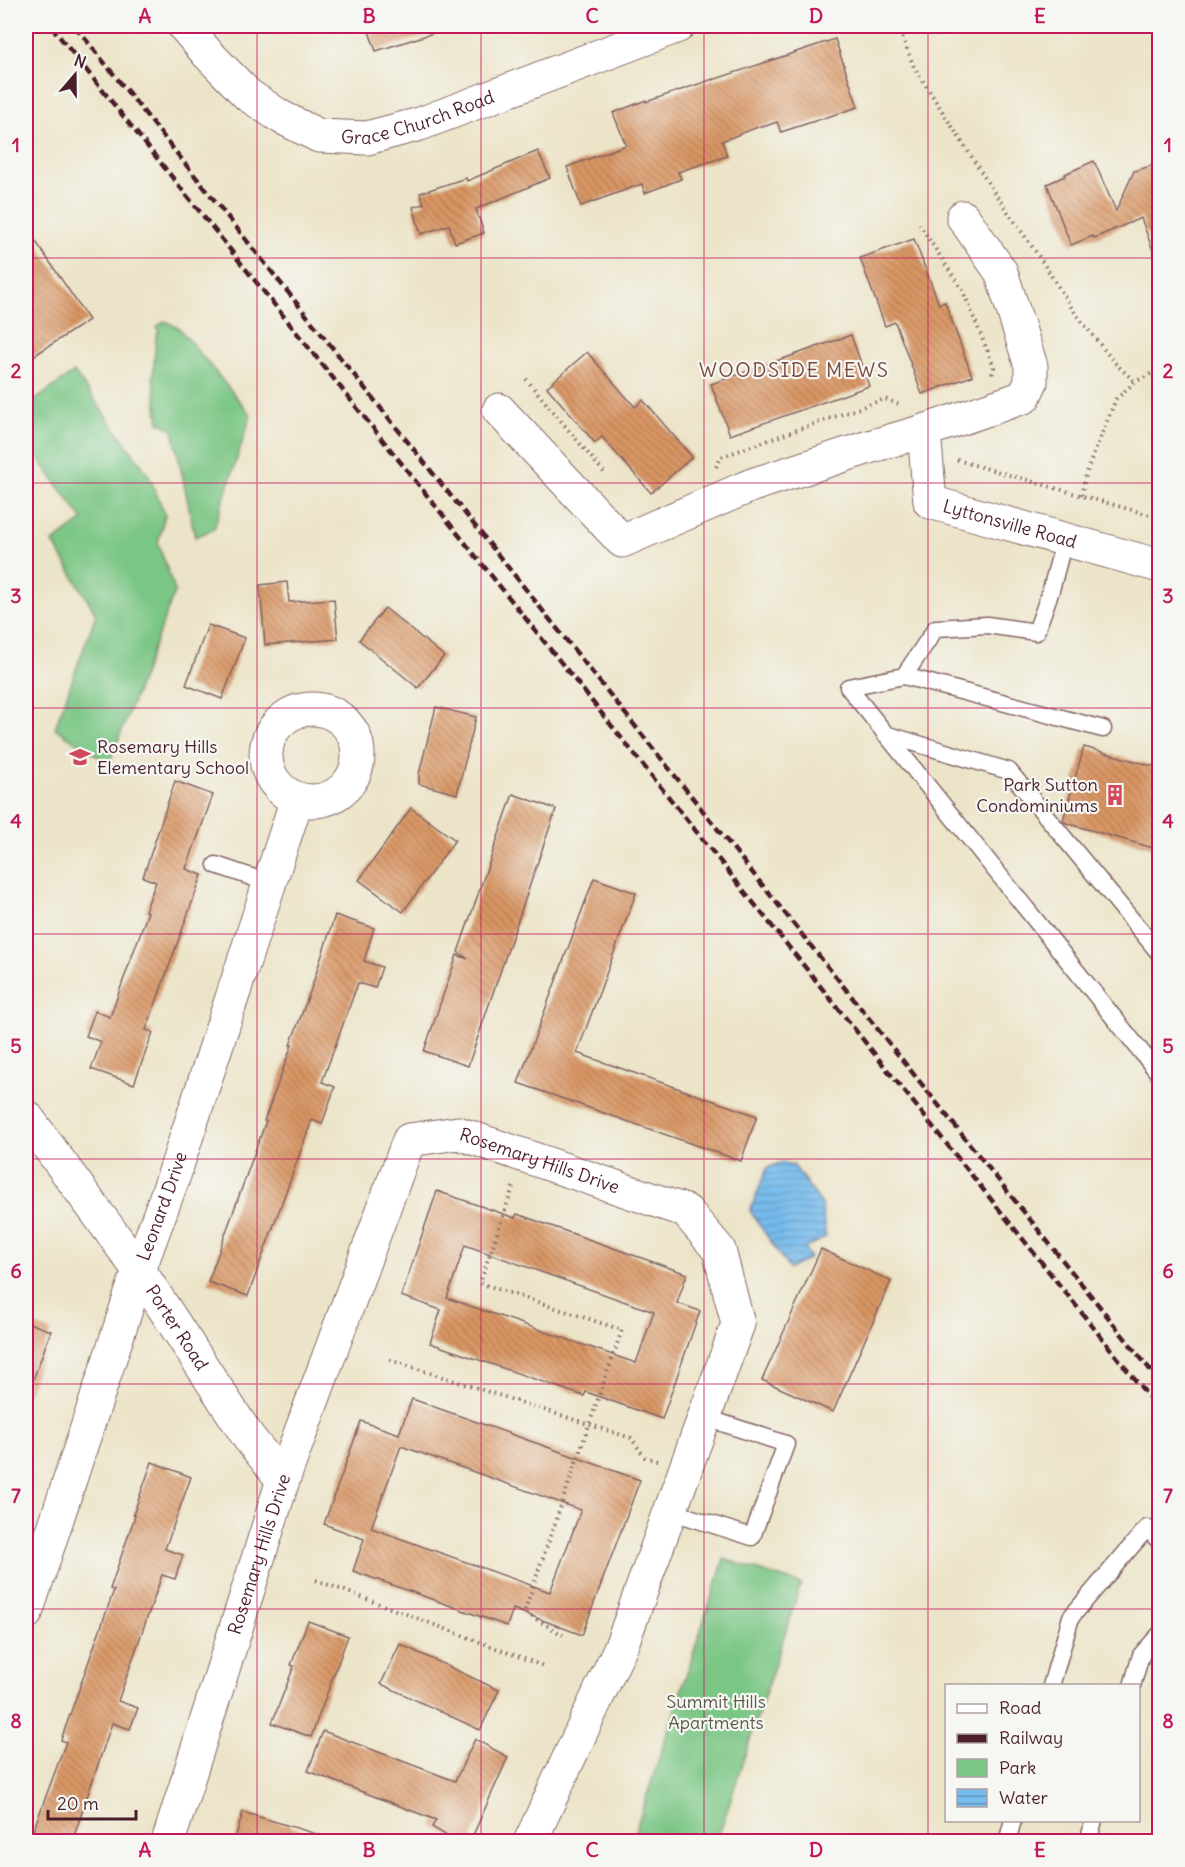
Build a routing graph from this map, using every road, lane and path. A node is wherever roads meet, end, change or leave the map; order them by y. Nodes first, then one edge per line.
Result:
1 (184, 26) edge
2 (678, 26) edge
3 (898, 26) edge
4 (963, 217) dead end
5 (919, 224) dead end
6 (1160, 369) edge
7 (526, 379) dead end
8 (992, 379) dead end
9 (1135, 382) junction
10 (500, 410) dead end
11 (924, 431) junction
12 (608, 477) dead end
13 (712, 477) dead end
14 (1081, 495) junction
15 (1160, 518) edge
16 (1064, 541) junction
17 (1160, 566) edge
18 (904, 676) junction
19 (1103, 729) dead end
20 (885, 734) junction
21 (297, 799) dead end
22 (216, 865) dead end
23 (269, 883) junction
24 (1160, 954) edge
25 (1160, 1075) edge
26 (26, 1116) edge
27 (513, 1187) dead end
28 (139, 1270) junction
29 (390, 1360) dead end
30 (704, 1417) junction
31 (589, 1425) junction
32 (661, 1463) dead end
33 (283, 1480) junction
34 (670, 1511) junction
35 (1160, 1542) edge
36 (316, 1580) dead end
37 (26, 1613) edge
38 (1160, 1634) edge
39 (563, 1635) dead end
40 (546, 1667) dead end
41 (1052, 1684) edge
42 (1133, 1684) edge
43 (1013, 1822) edge
44 (1094, 1822) edge
45 (168, 1842) edge
46 (530, 1842) edge
47 (1007, 1842) edge
48 (1088, 1842) edge

1 - 2 street, Grace Church Road
3 - 9 path
4 - 11 street
5 - 8 path
6 - 9 path
7 - 12 path
9 - 14 path
10 - 11 street
11 - 13 path
11 - 14 path
11 - 16 street, Lyttonsville Road
14 - 15 path
16 - 17 street, Lyttonsville Road
16 - 18 lane
18 - 19 lane
18 - 20 lane
20 - 24 lane
20 - 25 lane
21 - 23 street, Leonard Drive
22 - 23 lane
23 - 28 street, Leonard Drive
26 - 28 street, Porter Road
27 - 31 path
28 - 33 street, Porter Road
28 - 37 street, Leonard Drive
29 - 31 path
30 - 33 street, Rosemary Hills Drive
30 - 34 street, Rosemary Hills Drive
30 - 34 lane
31 - 32 path
31 - 39 path
33 - 45 street, Rosemary Hills Drive
34 - 46 street, Rosemary Hills Drive
35 - 41 lane
36 - 40 path
38 - 42 lane
43 - 47 lane
44 - 48 lane

